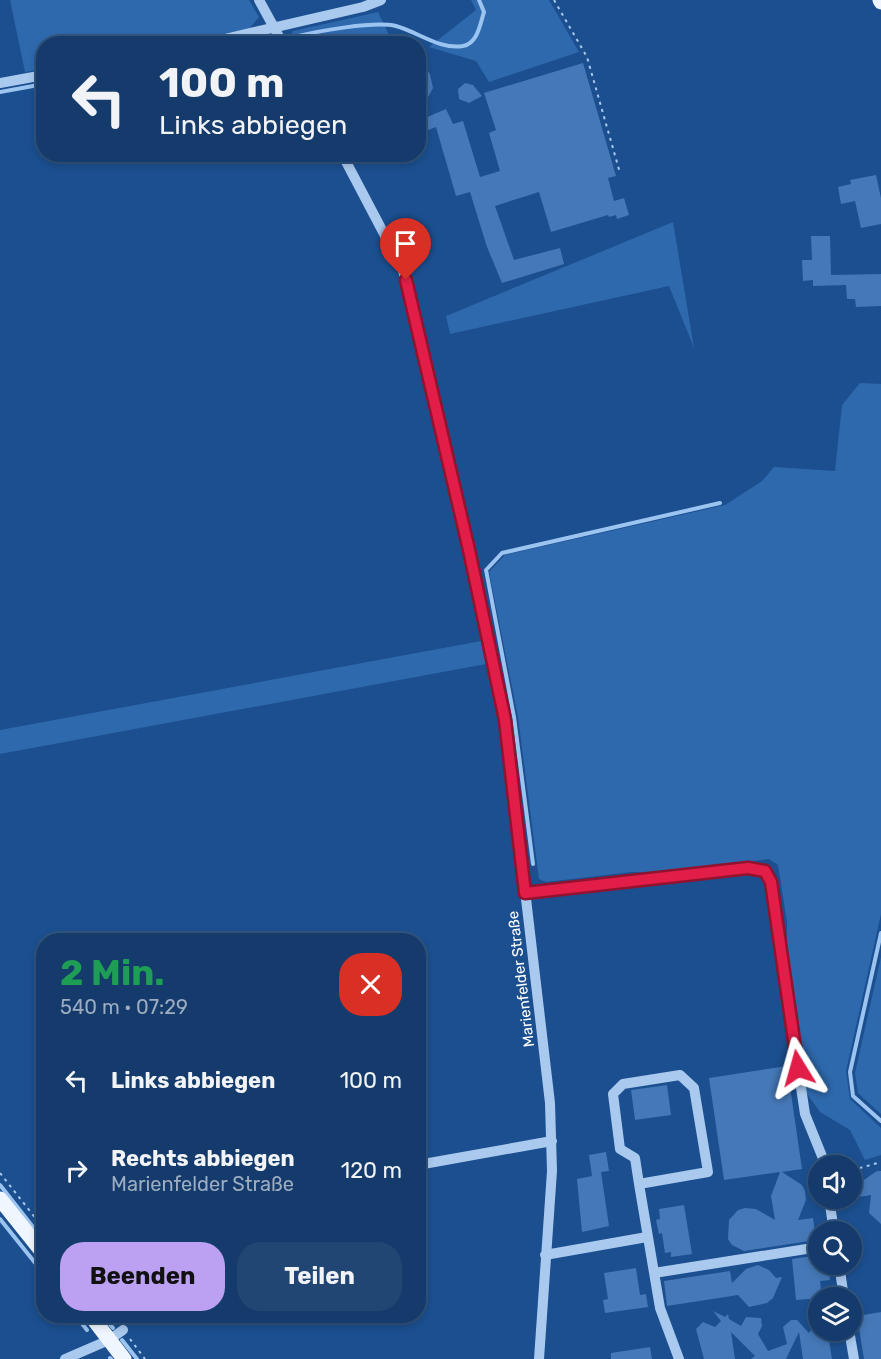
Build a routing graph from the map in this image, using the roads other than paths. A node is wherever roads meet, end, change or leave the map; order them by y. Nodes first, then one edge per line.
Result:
1 (259, 0) edge
2 (381, 0) edge
3 (275, 28) junction
4 (239, 36) edge
5 (279, 36) edge
6 (36, 76) edge
7 (0, 83) edge
8 (346, 162) edge
9 (525, 893) junction
10 (552, 1141) junction
11 (822, 1155) edge
12 (426, 1164) edge
13 (639, 1184) junction
14 (0, 1199) edge
15 (36, 1235) edge
16 (647, 1237) junction
17 (808, 1248) edge
18 (545, 1255) junction
19 (654, 1273) junction
20 (96, 1323) edge
21 (123, 1330) dead end
22 (109, 1340) junction
23 (851, 1341) edge
24 (65, 1359) edge
25 (124, 1359) edge
26 (539, 1359) edge
27 (679, 1359) edge
28 (854, 1359) edge

1 - 3 street
2 - 3 street
3 - 4 street
3 - 5 street
6 - 7 street
8 - 9 street, Marienfelder Straße
9 - 10 street, Marienfelder Straße
9 - 11 street
10 - 12 street
10 - 18 street, Marienfelder Straße
13 - 13 street
13 - 16 street
14 - 15 main road
16 - 18 street
16 - 19 street
17 - 19 street
18 - 26 street, Marienfelder Straße
19 - 27 street
20 - 22 main road
21 - 22 street
22 - 24 street
22 - 25 main road
23 - 28 street

